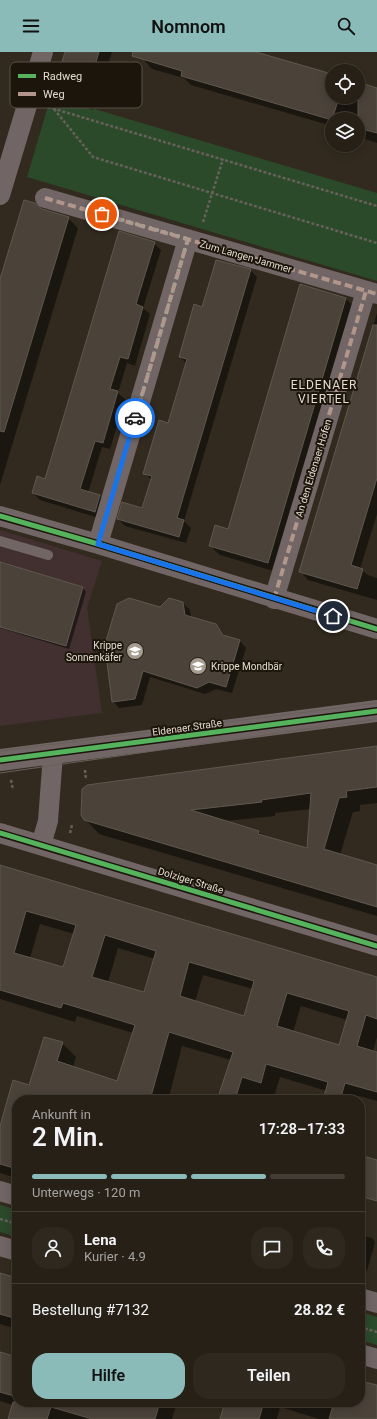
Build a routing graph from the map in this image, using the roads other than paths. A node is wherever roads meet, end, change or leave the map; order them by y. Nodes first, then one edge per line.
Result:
1 (43, 52) edge
2 (40, 62) edge
3 (26, 108) edge
4 (0, 195) edge
5 (45, 198) dead end
6 (193, 241) junction
7 (371, 293) edge
8 (0, 516) edge
9 (0, 541) edge
10 (98, 544) junction
11 (48, 555) dead end
12 (274, 599) junction
13 (377, 629) edge
14 (377, 711) edge
15 (53, 754) junction
16 (0, 760) edge
17 (0, 833) edge
18 (41, 845) junction
19 (377, 946) edge
20 (0, 1191) edge
21 (12, 1195) edge
22 (0, 1246) edge
23 (12, 1250) edge
24 (365, 1300) edge
25 (377, 1304) edge
26 (365, 1355) edge
27 (377, 1359) edge

1 - 2 street
3 - 4 street
5 - 6 street, Zum Langen Jammer
6 - 7 street, Zum Langen Jammer
6 - 10 street
7 - 12 street, An den Eldenaer Höfen
8 - 10 street
9 - 11 lane
10 - 12 street
12 - 13 street
14 - 15 street, Eldenaer Straße
15 - 16 street, Eldenaer Straße
15 - 18 street
17 - 18 street, Dolziger Straße
18 - 19 street, Dolziger Straße
20 - 21 street
22 - 23 street
24 - 25 street
26 - 27 street

